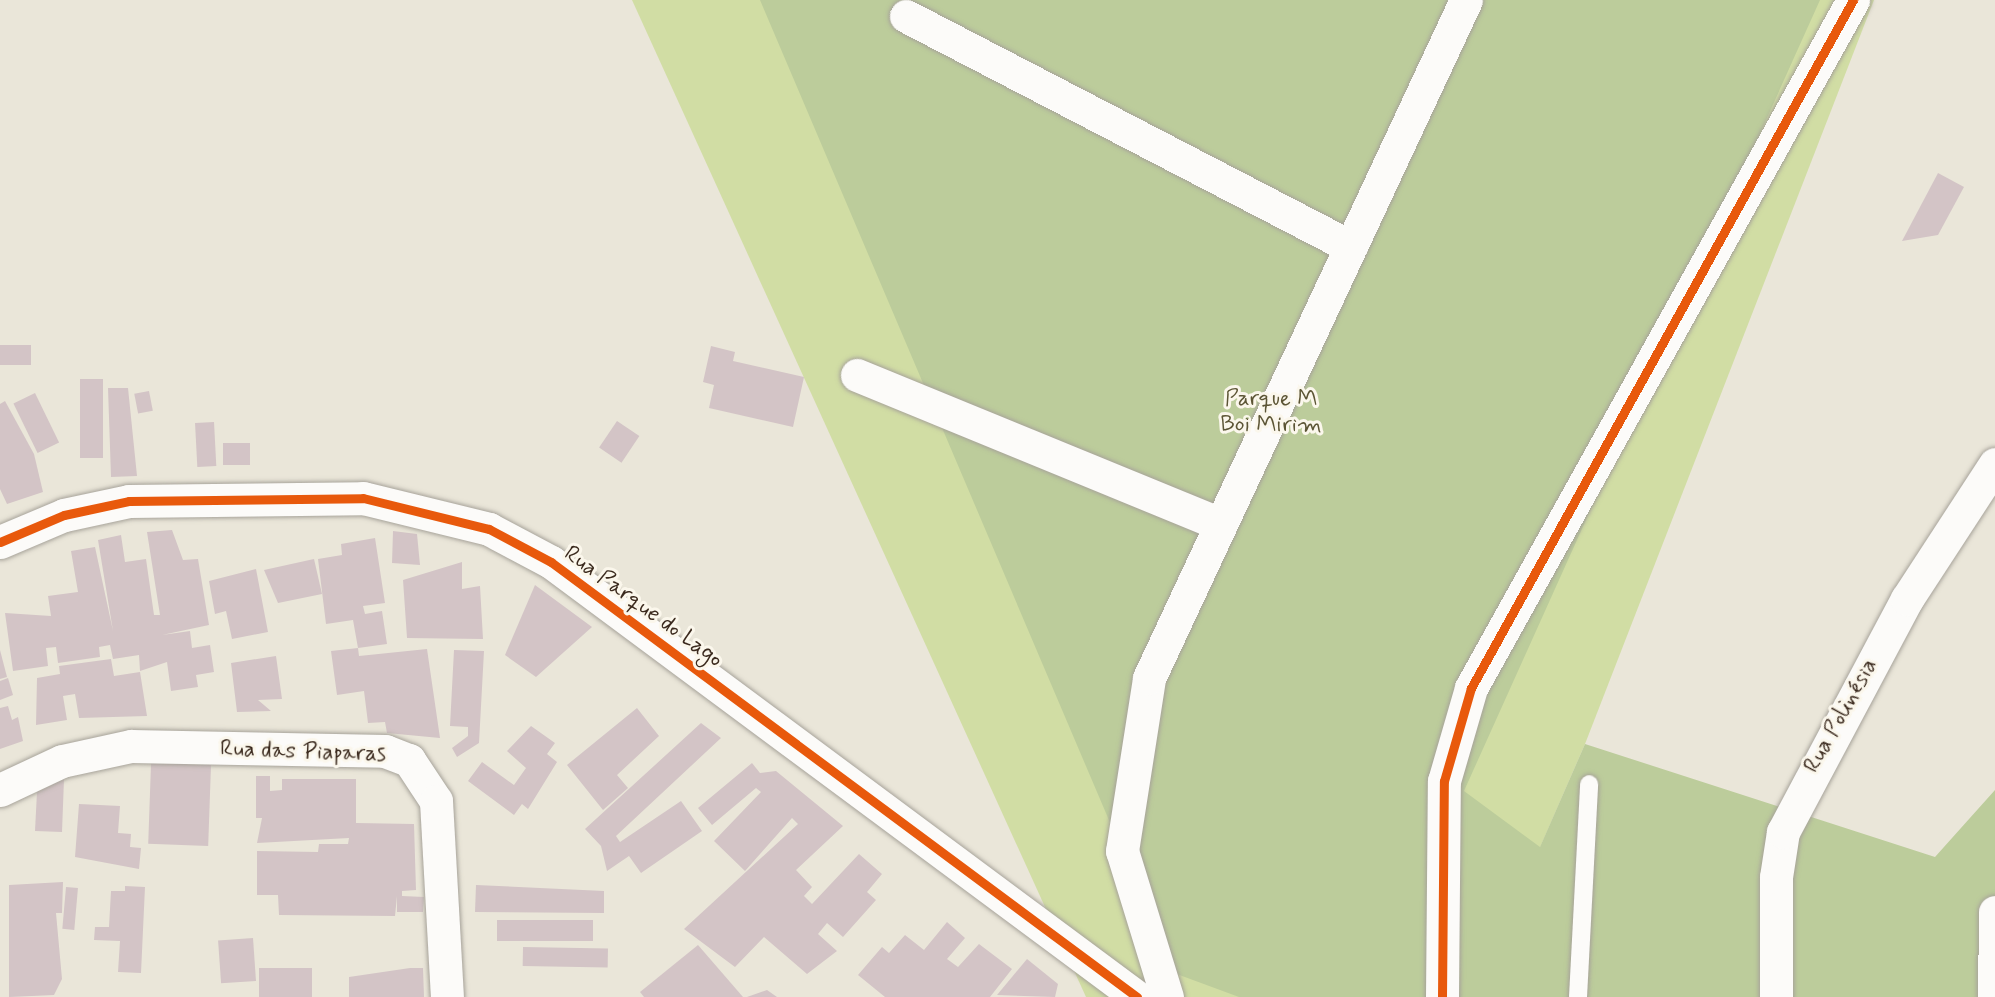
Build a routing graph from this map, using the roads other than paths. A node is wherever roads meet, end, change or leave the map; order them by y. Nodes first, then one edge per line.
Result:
1 (1466, 0) edge
2 (1853, 0) edge
3 (906, 16) dead end
4 (1351, 247) junction
5 (858, 375) dead end
6 (1995, 464) edge
7 (1221, 524) junction
8 (0, 542) edge
9 (1589, 784) dead end
10 (0, 790) edge
11 (1995, 912) edge
12 (447, 997) edge
13 (1137, 997) edge
14 (1167, 997) edge
15 (1442, 997) edge
16 (1578, 997) edge
17 (1776, 997) edge
18 (1994, 997) edge

1 - 4 street
2 - 15 street
3 - 4 street
4 - 7 street
5 - 7 street
6 - 17 street, Rua Polinésia
7 - 14 street
8 - 13 street, Rua Parque do Lago
9 - 16 lane
10 - 12 street, Rua das Piaparas
11 - 18 street

